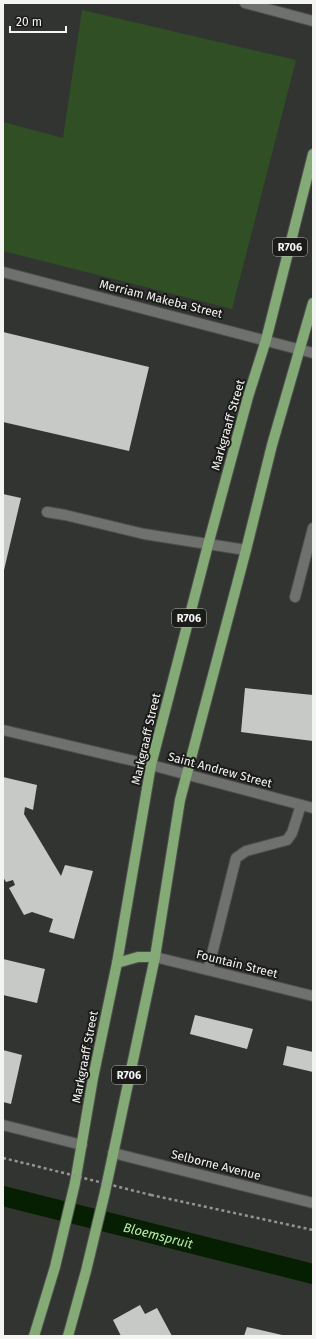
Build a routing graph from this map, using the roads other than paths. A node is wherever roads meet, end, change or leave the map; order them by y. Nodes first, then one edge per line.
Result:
1 (245, 3) edge
2 (313, 21) edge
3 (313, 154) edge
4 (3, 272) edge
5 (313, 304) edge
6 (266, 340) junction
7 (300, 349) junction
8 (313, 353) edge
9 (47, 512) dead end
10 (313, 528) edge
11 (208, 545) junction
12 (246, 550) junction
13 (295, 597) dead end
14 (3, 730) edge
15 (151, 765) junction
16 (187, 776) junction
17 (301, 805) junction
18 (313, 808) edge
19 (155, 957) junction
20 (117, 963) junction
21 (208, 970) junction
22 (313, 996) edge
23 (3, 1125) edge
24 (82, 1145) junction
25 (113, 1153) junction
26 (313, 1203) edge
27 (34, 1336) edge
28 (68, 1336) edge

1 - 2 street
3 - 6 main road, Markgraaff Street / R706
4 - 6 street, Merriam Makeba Street
5 - 7 main road, R706
6 - 7 street, Merriam Makeba Street
6 - 11 main road, Markgraaff Street / R706
7 - 8 street, Merriam Makeba Street
7 - 12 main road, R706
9 - 11 street
10 - 13 street
11 - 12 street
11 - 15 main road, Markgraaff Street / R706
12 - 16 main road, R706
14 - 15 street, Saint Andrew Street
15 - 16 street, Saint Andrew Street
15 - 20 main road, Markgraaff Street / R706
16 - 17 street, Saint Andrew Street
16 - 19 main road, R706
17 - 18 street, Saint Andrew Street
17 - 21 street
19 - 20 main road
19 - 21 street, Fountain Street
19 - 25 main road, R706
20 - 24 main road, Markgraaff Street / R706
21 - 22 street, Fountain Street
23 - 24 street
24 - 27 main road, Markgraaff Street / R706
25 - 26 street, Selborne Avenue
25 - 28 main road, R706

